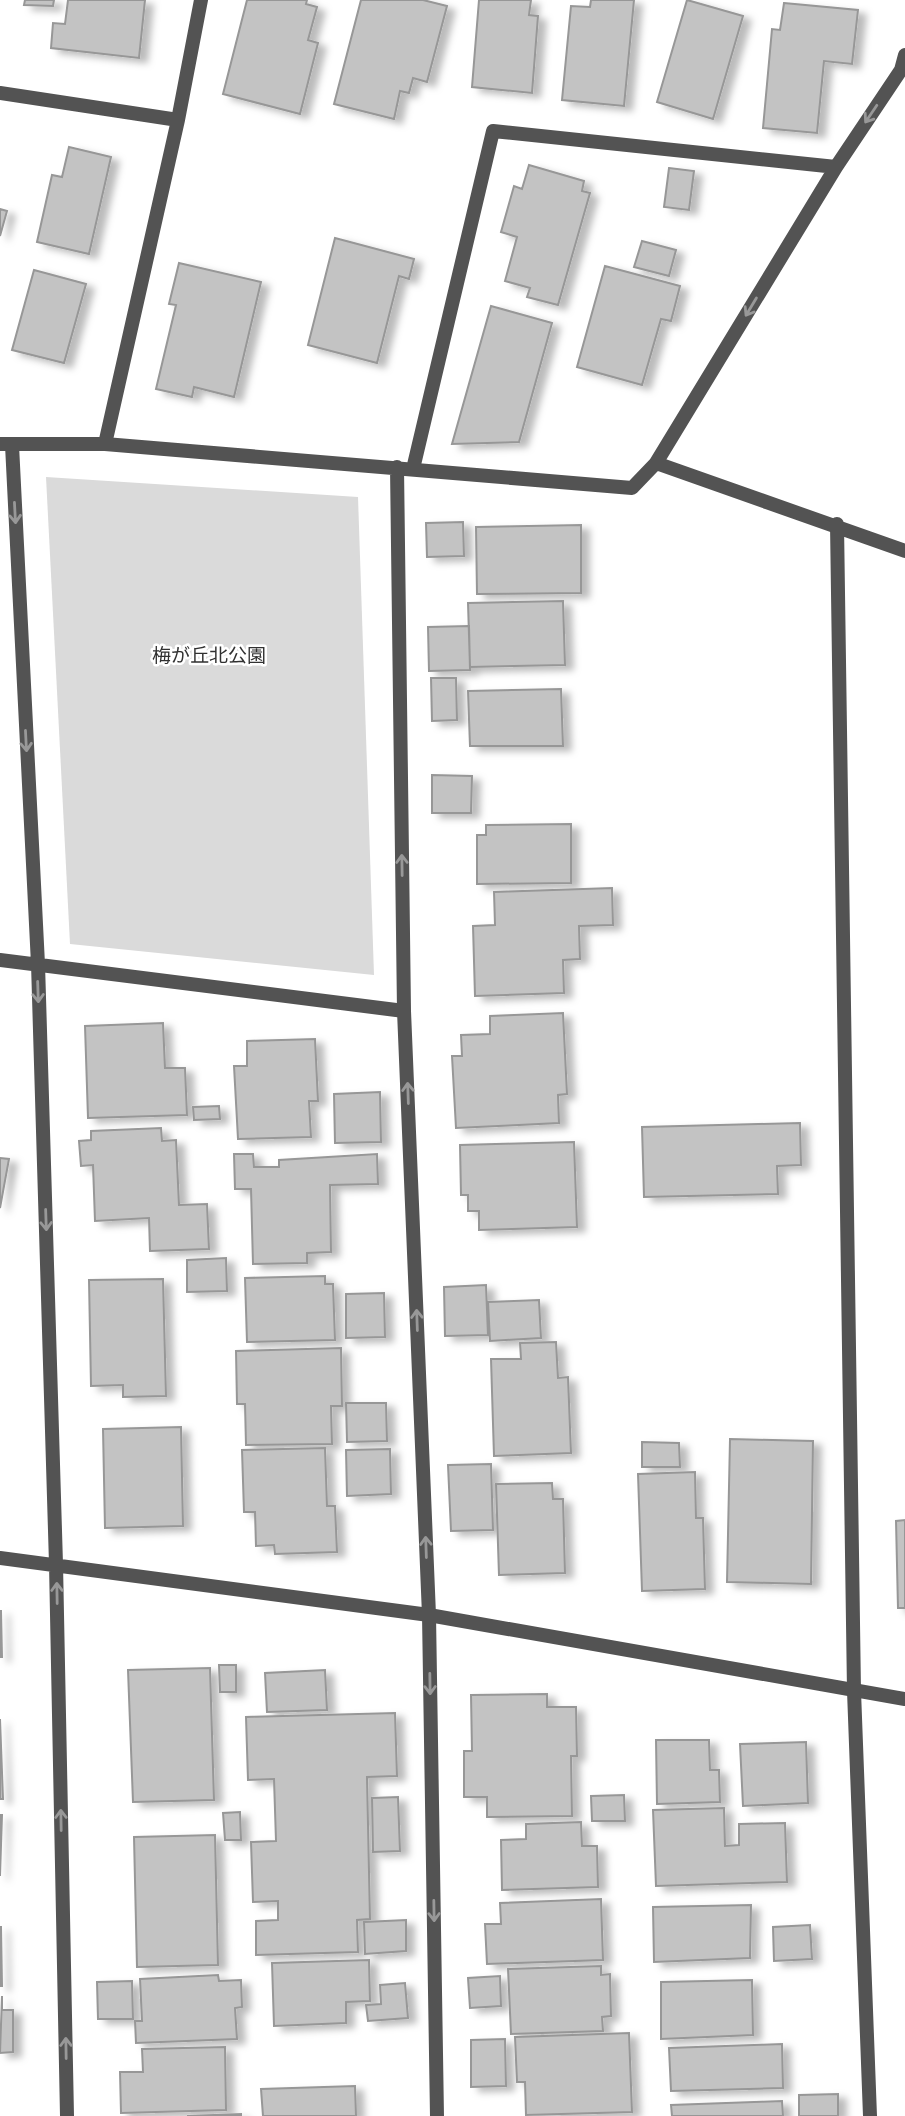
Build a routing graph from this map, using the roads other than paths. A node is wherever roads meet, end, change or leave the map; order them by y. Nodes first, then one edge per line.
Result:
1 (201, 0) edge
2 (905, 55) edge
3 (0, 93) edge
4 (178, 120) junction
5 (836, 167) junction
6 (105, 444) junction
7 (6, 445) edge
8 (656, 463) junction
9 (397, 467) junction
10 (413, 469) junction
11 (837, 524) junction
12 (905, 551) edge
13 (0, 960) edge
14 (37, 964) junction
15 (404, 1011) junction
16 (0, 1558) edge
17 (56, 1564) junction
18 (429, 1615) junction
19 (854, 1692) junction
20 (905, 1699) edge
21 (67, 2116) edge
22 (437, 2116) edge
23 (870, 2116) edge

1 - 4 street
2 -> 5 street
3 - 4 street
4 - 6 street
5 -> 8 street
5 - 10 street
6 - 7 street
6 - 9 street
7 -> 14 street
8 - 10 street
8 - 11 street
9 - 10 street
15 -> 9 street
11 - 12 street
11 - 19 street
13 - 14 street
14 - 15 street
14 -> 17 street
18 -> 15 street
16 - 17 street
17 - 18 street
21 -> 17 street
18 - 19 street
18 -> 22 street
19 - 20 street
19 - 23 street

